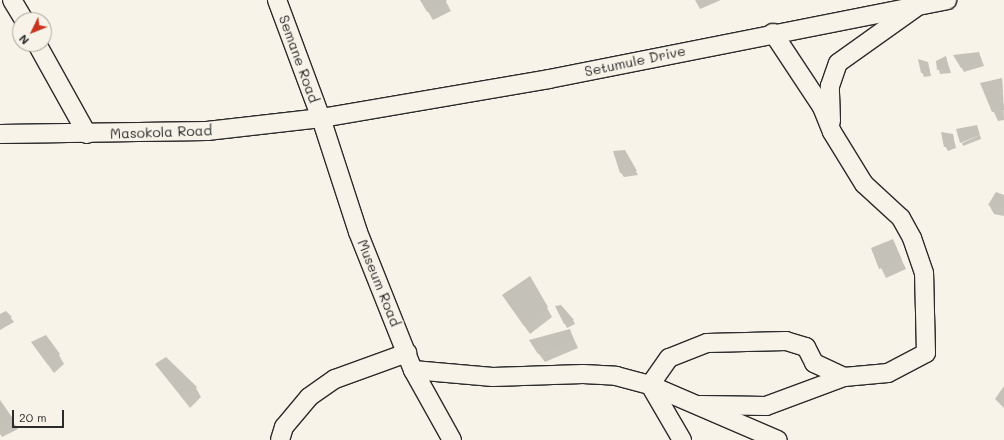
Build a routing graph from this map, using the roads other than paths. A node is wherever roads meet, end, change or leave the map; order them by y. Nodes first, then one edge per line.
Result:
1 (12, 0) edge
2 (277, 0) edge
3 (948, 0) edge
4 (920, 4) junction
5 (19, 12) edge
6 (773, 33) junction
7 (42, 52) edge
8 (321, 118) junction
9 (832, 132) junction
10 (0, 134) edge
11 (88, 134) junction
12 (407, 353) junction
13 (413, 370) junction
14 (844, 376) junction
15 (650, 385) junction
16 (700, 405) junction
17 (280, 440) edge
18 (452, 440) edge
19 (682, 440) edge
20 (778, 440) edge

1 - 5 street
2 - 8 street, Semane Road
3 - 4 street, Setumule Drive
4 - 6 street, Setumule Drive
4 - 9 street
6 - 8 street, Setumule Drive
6 - 9 street
7 - 11 street
8 - 11 street, Masokola Road
8 - 12 street, Museum Road
9 - 14 street
10 - 11 street, Masokola Road
12 - 13 street, Museum Road
12 - 17 street
13 - 15 street
13 - 18 street, Museum Road
14 - 15 street
14 - 16 street
15 - 16 street
15 - 19 street
16 - 20 street

